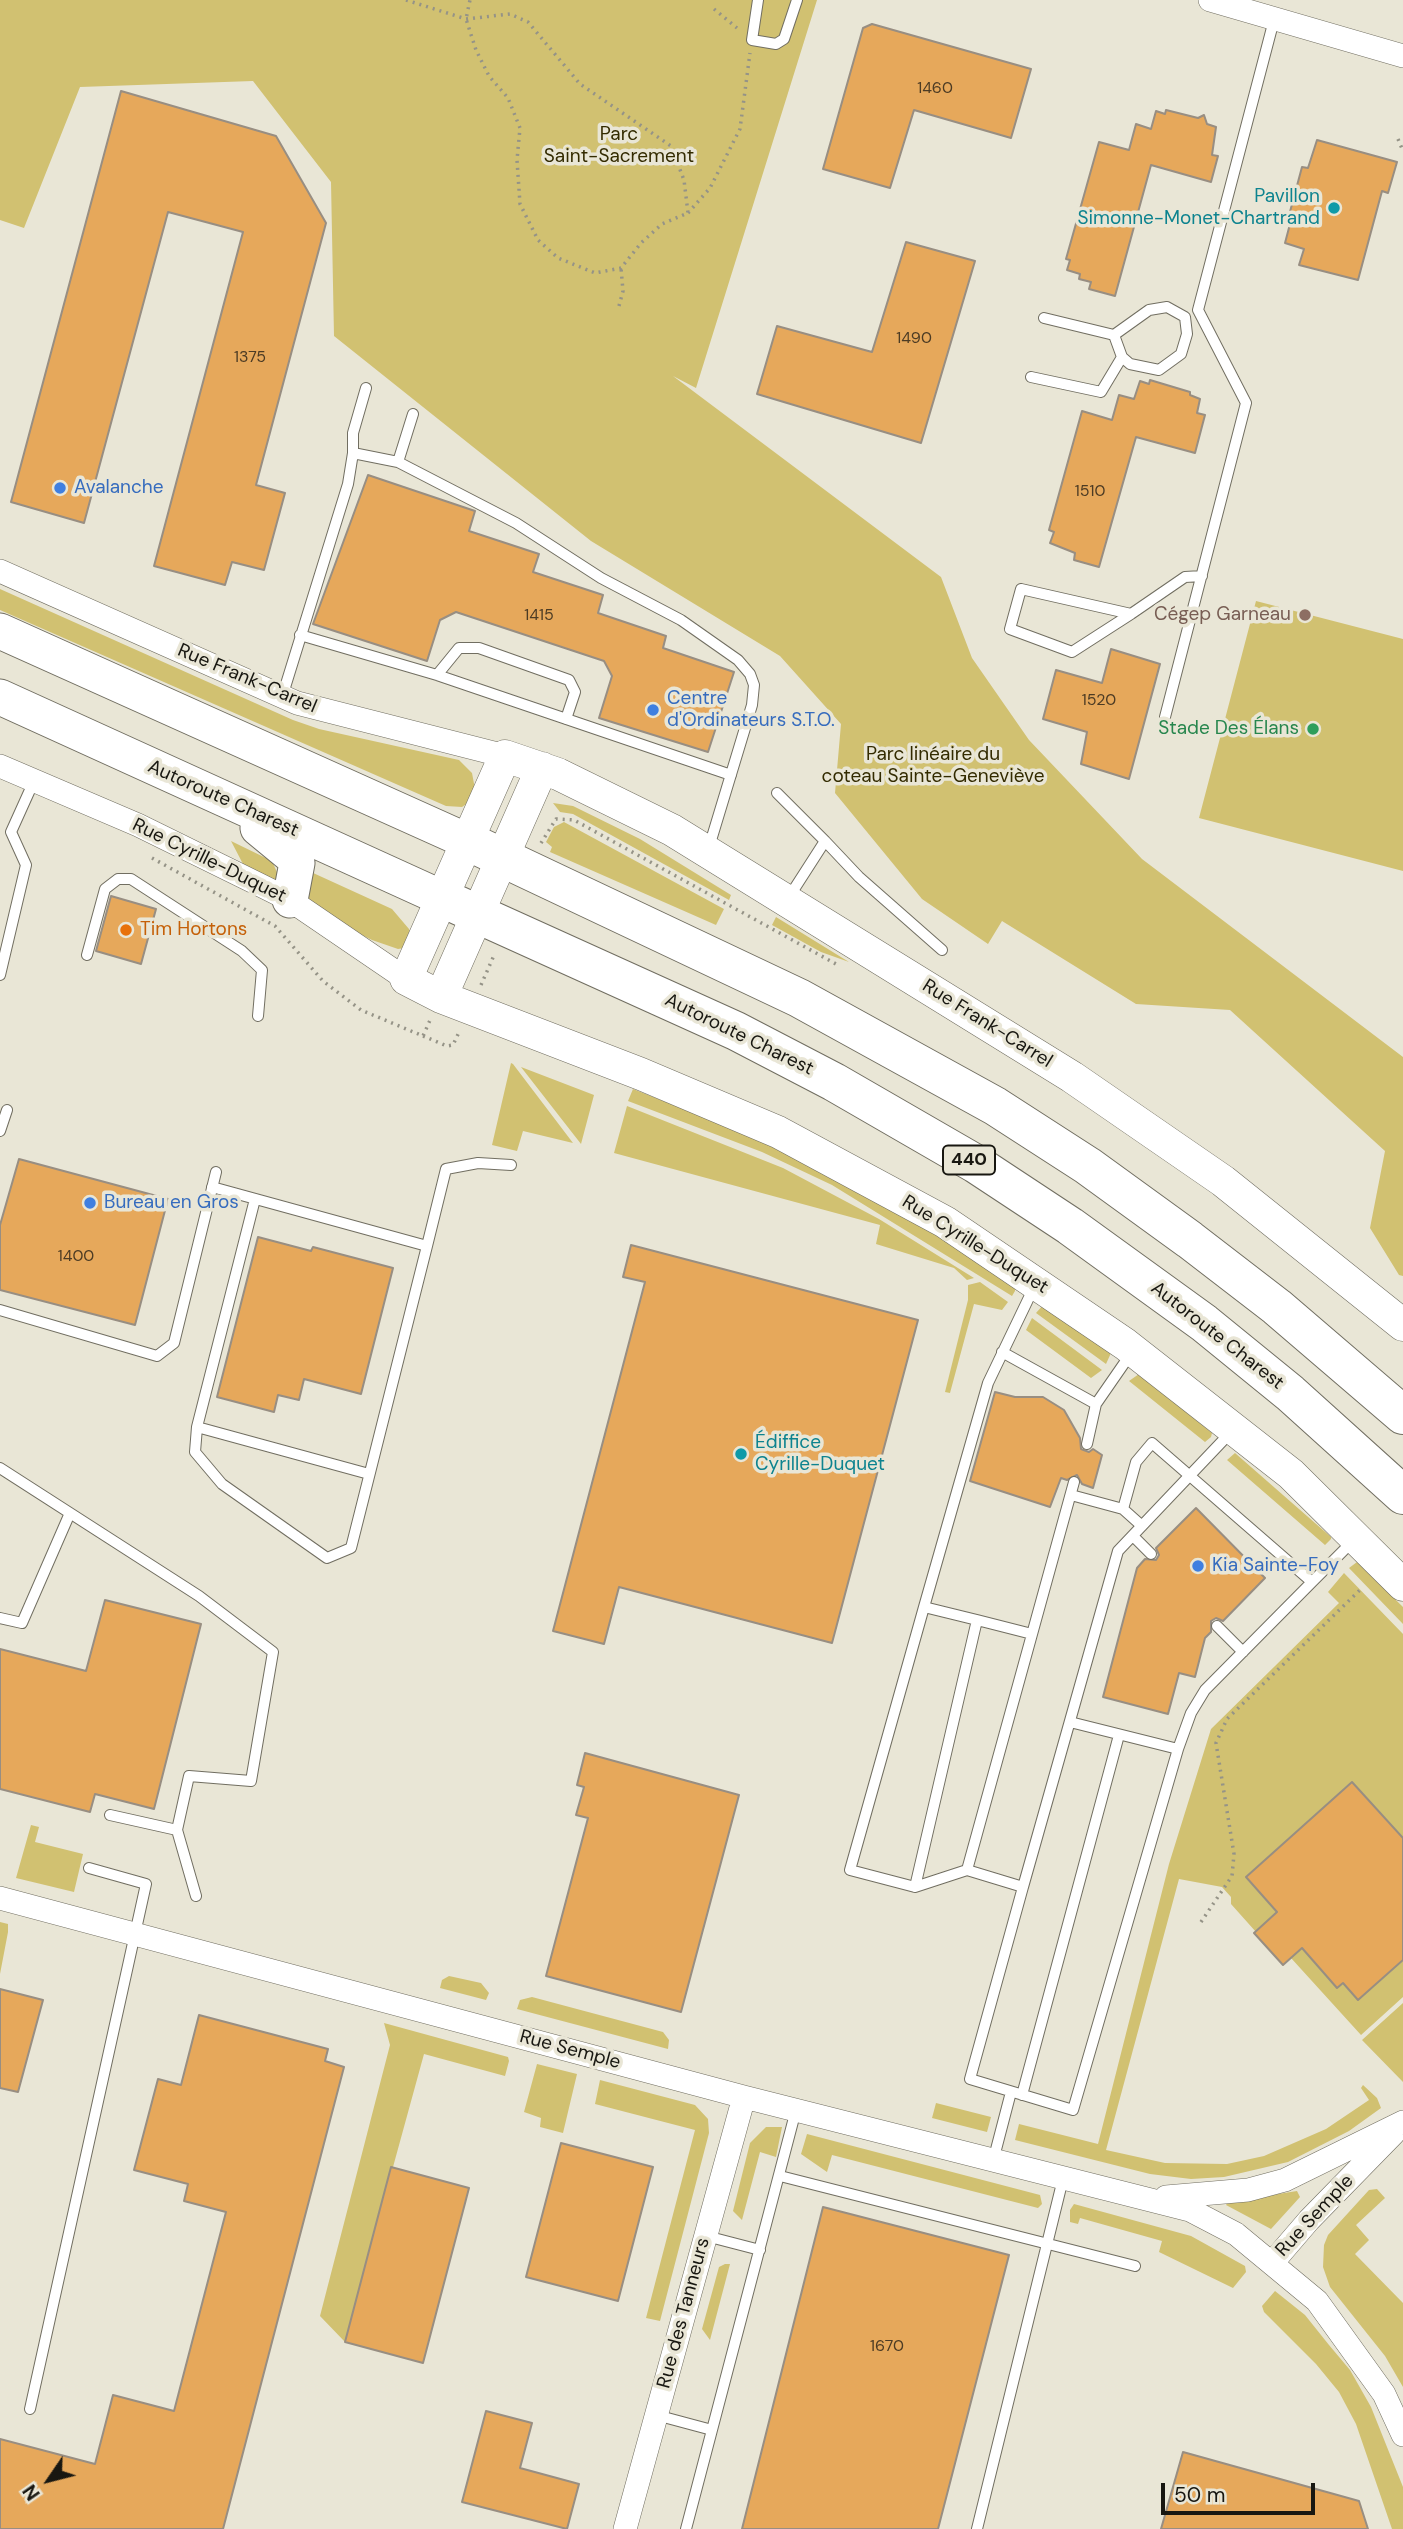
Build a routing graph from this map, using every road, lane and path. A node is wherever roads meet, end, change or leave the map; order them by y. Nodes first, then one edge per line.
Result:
1 (406, 0) edge
2 (470, 0) edge
3 (758, 0) edge
4 (797, 0) edge
5 (1210, 0) edge
6 (714, 9) dead end
7 (466, 19) junction
8 (1274, 20) junction
9 (752, 40) junction
10 (1403, 56) edge
11 (1398, 139) dead end
12 (1403, 151) edge
13 (688, 213) junction
14 (621, 268) junction
15 (619, 306) dead end
16 (1198, 310) junction
17 (1185, 317) junction
18 (1044, 318) dead end
19 (1114, 335) junction
20 (1122, 357) junction
21 (1031, 377) dead end
22 (366, 388) dead end
23 (413, 414) dead end
24 (353, 453) junction
25 (398, 462) junction
26 (0, 571) edge
27 (1202, 576) junction
28 (1131, 614) junction
29 (0, 631) edge
30 (300, 635) junction
31 (437, 675) junction
32 (282, 697) junction
33 (0, 698) edge
34 (1165, 717) dead end
35 (566, 719) junction
36 (505, 755) junction
37 (0, 766) edge
38 (542, 768) junction
39 (731, 775) junction
40 (34, 781) junction
41 (207, 791) junction
42 (777, 793) dead end
43 (6, 831) edge
44 (544, 836) dead end
45 (825, 841) junction
46 (467, 842) junction
47 (708, 851) junction
48 (147, 855) dead end
49 (501, 859) junction
50 (442, 898) junction
51 (787, 899) junction
52 (290, 900) junction
53 (477, 914) junction
54 (942, 950) dead end
55 (87, 955) dead end
56 (494, 955) dead end
57 (842, 967) dead end
58 (0, 975) edge
59 (406, 979) junction
60 (483, 981) dead end
61 (441, 997) junction
62 (258, 1016) dead end
63 (423, 1036) junction
64 (455, 1039) dead end
65 (7, 1110) dead end
66 (0, 1131) edge
67 (511, 1165) dead end
68 (216, 1172) dead end
69 (212, 1187) junction
70 (255, 1199) junction
71 (427, 1246) junction
72 (1036, 1283) junction
73 (0, 1310) edge
74 (1403, 1325) edge
75 (1133, 1350) junction
76 (1002, 1352) junction
77 (1096, 1404) junction
78 (1403, 1415) edge
79 (197, 1427) junction
80 (1234, 1429) junction
81 (1087, 1444) dead end
82 (0, 1468) edge
83 (369, 1474) junction
84 (1192, 1475) junction
85 (1074, 1482) dead end
86 (1071, 1495) junction
87 (1403, 1495) edge
88 (1123, 1509) junction
89 (70, 1513) junction
90 (1142, 1526) junction
91 (1133, 1536) junction
92 (1355, 1538) junction
93 (1151, 1554) dead end
94 (1312, 1582) junction
95 (1403, 1585) edge
96 (1362, 1588) dead end
97 (924, 1607) junction
98 (0, 1618) edge
99 (976, 1620) junction
100 (1217, 1626) dead end
101 (1032, 1634) junction
102 (1243, 1652) junction
103 (1070, 1722) junction
104 (1119, 1735) junction
105 (1178, 1749) junction
106 (110, 1815) dead end
107 (177, 1830) junction
108 (89, 1868) dead end
109 (967, 1870) junction
110 (915, 1887) junction
111 (1023, 1887) junction
112 (196, 1896) dead end
113 (0, 1898) edge
114 (1201, 1922) dead end
115 (136, 1933) junction
116 (1016, 2093) junction
117 (744, 2097) junction
118 (796, 2110) junction
119 (1403, 2123) edge
120 (993, 2161) junction
121 (780, 2176) junction
122 (1063, 2179) junction
123 (1141, 2198) junction
124 (706, 2236) junction
125 (1049, 2245) junction
126 (760, 2250) junction
127 (1273, 2262) junction
128 (1135, 2266) dead end
129 (30, 2409) dead end
130 (656, 2415) junction
131 (712, 2430) junction
132 (1403, 2435) edge
133 (625, 2529) edge
134 (686, 2529) edge
135 (977, 2529) edge

1 - 7 path
2 - 7 path
3 - 9 lane
4 - 9 lane
5 - 8 street
6 - 9 path
7 - 13 path
7 - 14 path
8 - 10 street
8 - 16 lane
9 - 13 path
11 - 12 path
13 - 14 path
14 - 15 path
16 - 17 lane
16 - 27 lane
17 - 19 lane
17 - 20 lane
18 - 19 lane
19 - 20 lane
20 - 21 lane
22 - 24 lane
23 - 25 lane
24 - 25 lane
24 - 30 lane
25 - 39 lane
26 - 32 street, Rue Frank-Carrel
27 - 28 lane
27 - 34 lane
28 - 28 lane
29 - 46 main road
30 - 31 lane
30 - 32 lane
31 - 35 lane
31 - 35 lane
32 - 36 street, Rue Frank-Carrel
33 - 41 main road, Autoroute Charest
35 - 39 lane
36 - 38 street, Rue Frank-Carrel
36 - 46 street
37 - 40 street, Rue Cyrille-Duquet
38 - 47 street, Rue Frank-Carrel
38 - 49 street
39 - 47 lane
40 - 43 lane
40 - 52 street, Rue Cyrille-Duquet
41 - 50 main road, Autoroute Charest
41 - 52 main road
42 - 45 lane
43 - 58 lane
44 - 57 path
45 - 51 lane
45 - 54 lane
46 - 49 highway
46 - 50 street
47 - 51 street, Rue Frank-Carrel
48 - 63 path
49 - 53 street
49 - 78 highway
50 - 53 highway, Autoroute Charest / 440
50 - 59 street
51 - 74 street, Rue Frank-Carrel
52 - 59 street, Rue Cyrille-Duquet
53 - 61 street
53 - 87 highway, Autoroute Charest / 440
55 - 62 lane
56 - 60 path
59 - 61 street, Rue Cyrille-Duquet
61 - 63 path
61 - 72 street, Rue Cyrille-Duquet
63 - 64 path
65 - 66 lane
67 - 71 lane
68 - 69 lane
69 - 70 lane
69 - 73 lane
70 - 71 lane
70 - 79 lane
71 - 83 lane
72 - 75 street, Rue Cyrille-Duquet
72 - 76 lane
75 - 77 lane
75 - 80 street, Rue Cyrille-Duquet
76 - 77 lane
76 - 97 lane
77 - 81 lane
79 - 83 lane
79 - 83 lane
80 - 84 lane
80 - 92 street, Rue Cyrille-Duquet
82 - 89 lane
84 - 88 lane
84 - 90 lane
84 - 94 lane
85 - 86 lane
86 - 88 lane
86 - 101 lane
88 - 90 lane
89 - 98 lane
89 - 107 lane
90 - 91 lane
91 - 93 lane
91 - 103 lane
92 - 94 lane
92 - 95 street, Rue Cyrille-Duquet
94 - 102 lane
96 - 114 path
97 - 99 lane
97 - 110 lane
99 - 101 lane
99 - 110 lane
100 - 102 lane
101 - 109 lane
102 - 105 lane
103 - 104 lane
103 - 111 lane
104 - 105 lane
104 - 116 lane
105 - 116 lane
106 - 107 lane
107 - 112 lane
108 - 115 lane
109 - 110 lane
109 - 111 lane
111 - 116 lane
113 - 115 street, Rue Semple
115 - 117 street, Rue Semple
115 - 129 lane
116 - 120 lane
117 - 118 street, Rue Semple
117 - 124 street, Rue des Tanneurs
118 - 120 street, Rue Semple
118 - 121 lane
119 - 123 street, Rue Semple
119 - 127 street, Rue Semple
120 - 122 street, Rue Semple
121 - 125 lane
121 - 126 lane
122 - 123 street, Rue Semple
122 - 125 lane
123 - 127 street, Rue Semple
124 - 126 lane
124 - 130 street, Rue des Tanneurs
125 - 128 lane
125 - 135 lane
126 - 131 lane
127 - 132 street
130 - 131 lane
130 - 133 street, Rue des Tanneurs
131 - 134 lane

